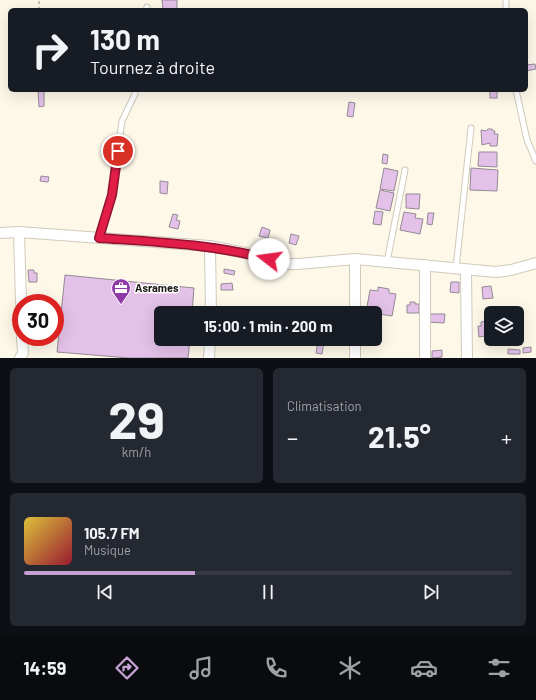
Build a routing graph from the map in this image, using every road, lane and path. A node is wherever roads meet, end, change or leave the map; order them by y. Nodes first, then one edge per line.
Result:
1 (135, 92) edge
2 (516, 92) edge
3 (471, 128) dead end
4 (536, 161) edge
5 (405, 170) dead end
6 (19, 232) junction
7 (0, 233) edge
8 (99, 238) junction
9 (210, 246) junction
10 (355, 259) junction
11 (387, 262) junction
12 (536, 263) edge
13 (425, 265) junction
14 (461, 269) junction
15 (21, 294) edge
16 (211, 306) edge
17 (355, 306) edge
18 (22, 346) edge
19 (210, 346) edge
20 (355, 346) edge
21 (23, 356) edge
22 (209, 358) edge
23 (355, 358) edge
24 (425, 358) edge
25 (468, 358) edge

1 - 8 lane
2 - 4 lane
3 - 14 lane
5 - 11 lane
6 - 7 street
6 - 8 street
6 - 15 street
8 - 9 street
9 - 10 street
9 - 16 street
10 - 11 street
10 - 17 street
11 - 13 street
12 - 14 street
13 - 14 street
13 - 24 street
14 - 25 street
18 - 21 street
19 - 22 street
20 - 23 street

